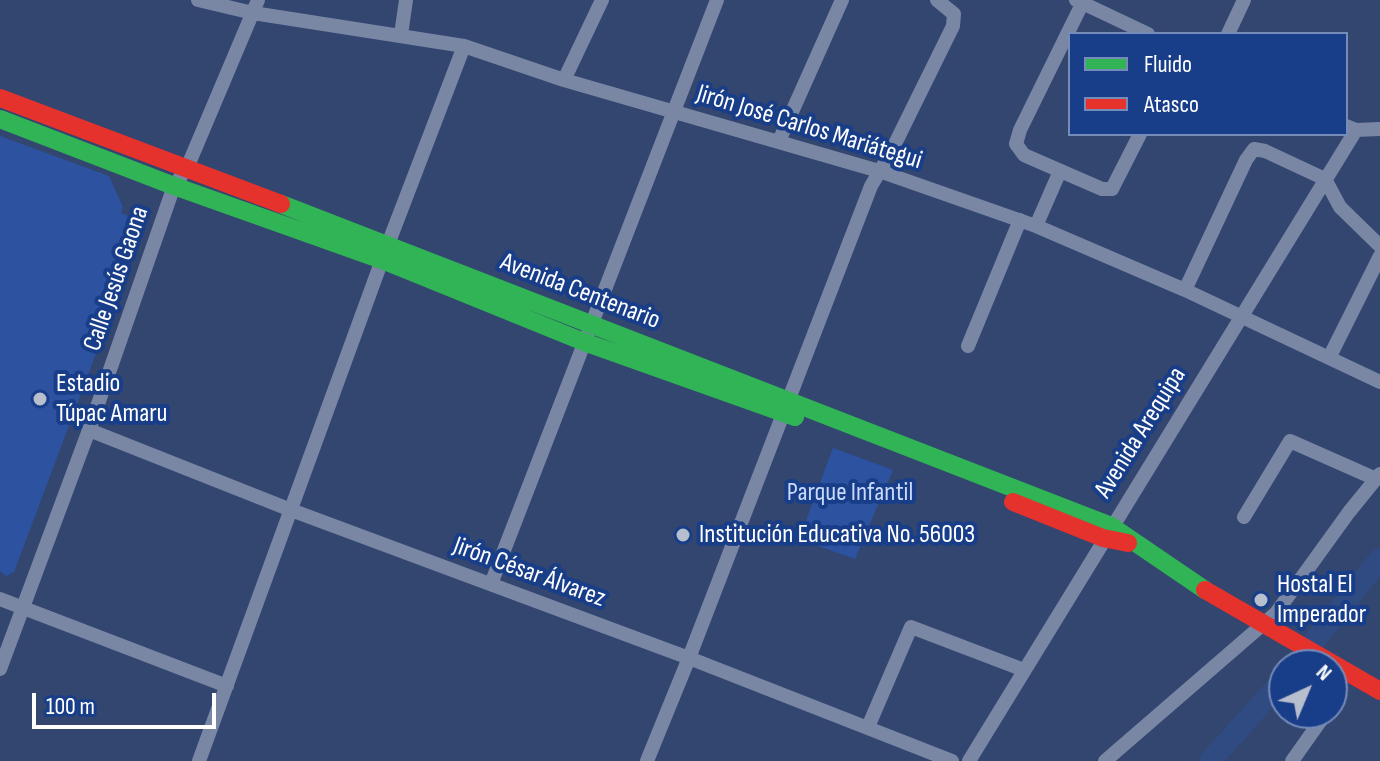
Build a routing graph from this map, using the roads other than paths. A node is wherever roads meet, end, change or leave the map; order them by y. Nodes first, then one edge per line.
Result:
1 (198, 0) edge
2 (406, 0) edge
3 (602, 0) edge
4 (717, 0) edge
5 (842, 0) edge
6 (937, 0) edge
7 (1244, 0) edge
8 (1081, 1) edge
9 (255, 6) edge
10 (1144, 32) edge
11 (1229, 32) edge
12 (401, 35) junction
13 (464, 46) junction
14 (564, 80) junction
15 (0, 98) edge
16 (672, 112) junction
17 (0, 119) edge
18 (1351, 128) edge
19 (1380, 129) edge
20 (1139, 136) edge
21 (1347, 136) edge
22 (779, 141) junction
23 (187, 168) junction
24 (879, 171) junction
25 (1060, 171) junction
26 (1325, 179) junction
27 (174, 186) junction
28 (1020, 220) junction
29 (1036, 226) junction
30 (1380, 246) edge
31 (385, 252) junction
32 (1380, 256) edge
33 (1185, 290) junction
34 (1240, 318) junction
35 (587, 333) junction
36 (968, 346) dead end
37 (1329, 358) junction
38 (1380, 382) edge
39 (785, 406) junction
40 (89, 430) junction
41 (1378, 476) edge
42 (291, 510) junction
43 (1244, 517) dead end
44 (1107, 532) junction
45 (491, 584) junction
46 (0, 599) edge
47 (21, 608) junction
48 (1263, 625) junction
49 (689, 658) junction
50 (0, 669) edge
51 (1024, 670) junction
52 (227, 686) junction
53 (1380, 691) edge
54 (868, 727) junction
55 (1315, 729) edge
56 (199, 761) edge
57 (647, 761) edge
58 (952, 761) edge
59 (969, 761) edge
60 (1105, 761) edge
61 (1292, 761) edge

1 - 9 street, Jirón José Carlos Mariátegui
2 - 12 street
3 - 14 street
4 - 16 street
5 - 22 street
6 - 24 street
7 - 11 street
8 - 10 street
8 - 25 street
9 - 12 street, Jirón José Carlos Mariátegui
9 - 23 street, Calle Jesús Gaona
12 - 13 street, Jirón José Carlos Mariátegui
13 - 14 street, Jirón José Carlos Mariátegui
13 - 31 street
14 - 16 street, Jirón José Carlos Mariátegui
15 - 23 street
16 - 22 street, Jirón José Carlos Mariátegui
16 - 35 street
17 - 27 street
18 - 19 street
20 - 25 street
21 - 26 street, Avenida Arequipa
22 - 24 street, Jirón José Carlos Mariátegui
23 - 27 street, Calle Jesús Gaona
23 - 31 street
24 - 28 street, Jirón José Carlos Mariátegui
24 - 39 street
25 - 29 street
26 - 30 street
26 - 33 street
26 - 34 street, Avenida Arequipa
27 - 31 street
27 - 40 street, Calle Jesús Gaona
28 - 29 street, Jirón José Carlos Mariátegui
28 - 36 street
29 - 33 street, Jirón José Carlos Mariátegui
31 - 35 street
31 - 42 street
32 - 37 street
33 - 34 street, Jirón José Carlos Mariátegui
34 - 37 street, Jirón José Carlos Mariátegui
34 - 44 street, Avenida Arequipa
35 - 39 street
35 - 45 street
37 - 38 street, Jirón José Carlos Mariátegui
39 - 44 street
39 - 49 street
40 - 42 street, Jirón César Álvarez
40 - 47 street, Calle Jesús Gaona
41 - 43 street
41 - 48 street
42 - 45 street, Jirón César Álvarez
42 - 52 street
44 - 48 street
44 - 51 street, Avenida Arequipa
45 - 49 street, Jirón César Álvarez
46 - 47 street
47 - 50 street, Calle Jesús Gaona
47 - 52 street
48 - 53 street
48 - 60 street
49 - 54 street, Jirón César Álvarez
49 - 57 street
51 - 54 street
51 - 59 street, Avenida Arequipa
52 - 56 street
54 - 58 street, Jirón César Álvarez
55 - 61 street

